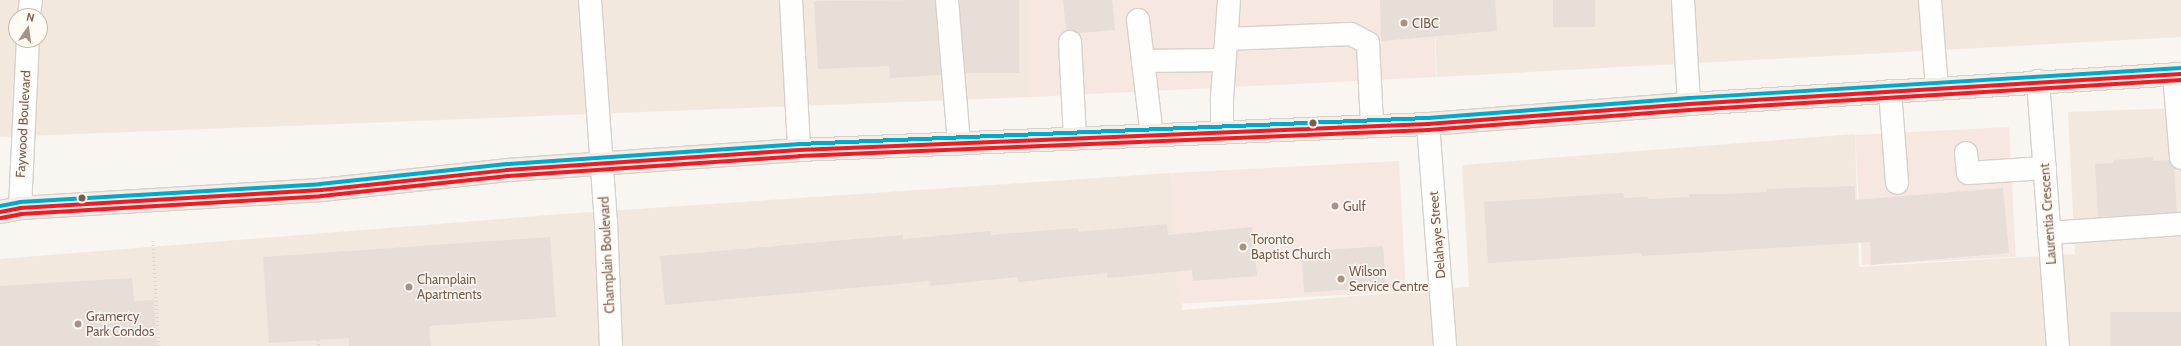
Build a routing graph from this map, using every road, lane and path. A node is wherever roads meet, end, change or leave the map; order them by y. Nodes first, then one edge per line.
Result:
1 (590, 0) edge
2 (791, 0) edge
3 (947, 0) edge
4 (1229, 0) edge
5 (1683, 0) edge
6 (1930, 0) edge
7 (1138, 20) dead end
8 (1070, 42) dead end
9 (27, 48) edge
10 (1225, 49) junction
11 (1143, 61) junction
12 (2178, 74) edge
13 (2038, 81) junction
14 (1937, 88) junction
15 (1890, 91) junction
16 (1689, 104) junction
17 (1428, 124) junction
18 (1372, 126) junction
19 (1222, 133) junction
20 (1152, 135) junction
21 (1076, 139) junction
22 (960, 144) junction
23 (799, 150) junction
24 (1966, 153) dead end
25 (2181, 158) edge
26 (601, 164) junction
27 (2045, 168) junction
28 (1898, 183) dead end
29 (7, 208) edge
30 (2181, 224) edge
31 (2049, 233) junction
32 (153, 241) dead end
33 (318, 340) dead end
34 (159, 346) edge
35 (319, 346) edge
36 (611, 346) edge
37 (1445, 346) edge
38 (2058, 346) edge

1 - 26 street, Champlain Boulevard
2 - 23 street
3 - 22 street
4 - 10 street
5 - 16 street
6 - 14 street
7 - 11 street
8 - 21 street
9 - 29 street, Faywood Boulevard
10 - 11 street
10 - 18 street
10 - 19 street
11 - 20 street
12 - 13 main road
12 - 25 street
13 - 14 main road
13 - 27 street, Laurentia Crescent
14 - 15 main road
15 - 16 main road
15 - 28 street
16 - 17 main road
17 - 18 main road
17 - 37 street, Delahaye Street
18 - 19 main road
19 - 20 main road
20 - 21 main road
21 - 22 main road
22 - 23 main road
23 - 26 main road
24 - 27 street
26 - 29 main road
26 - 36 street, Champlain Boulevard
27 - 31 street, Laurentia Crescent
30 - 31 street
31 - 38 street, Laurentia Crescent
32 - 34 path
33 - 35 path

